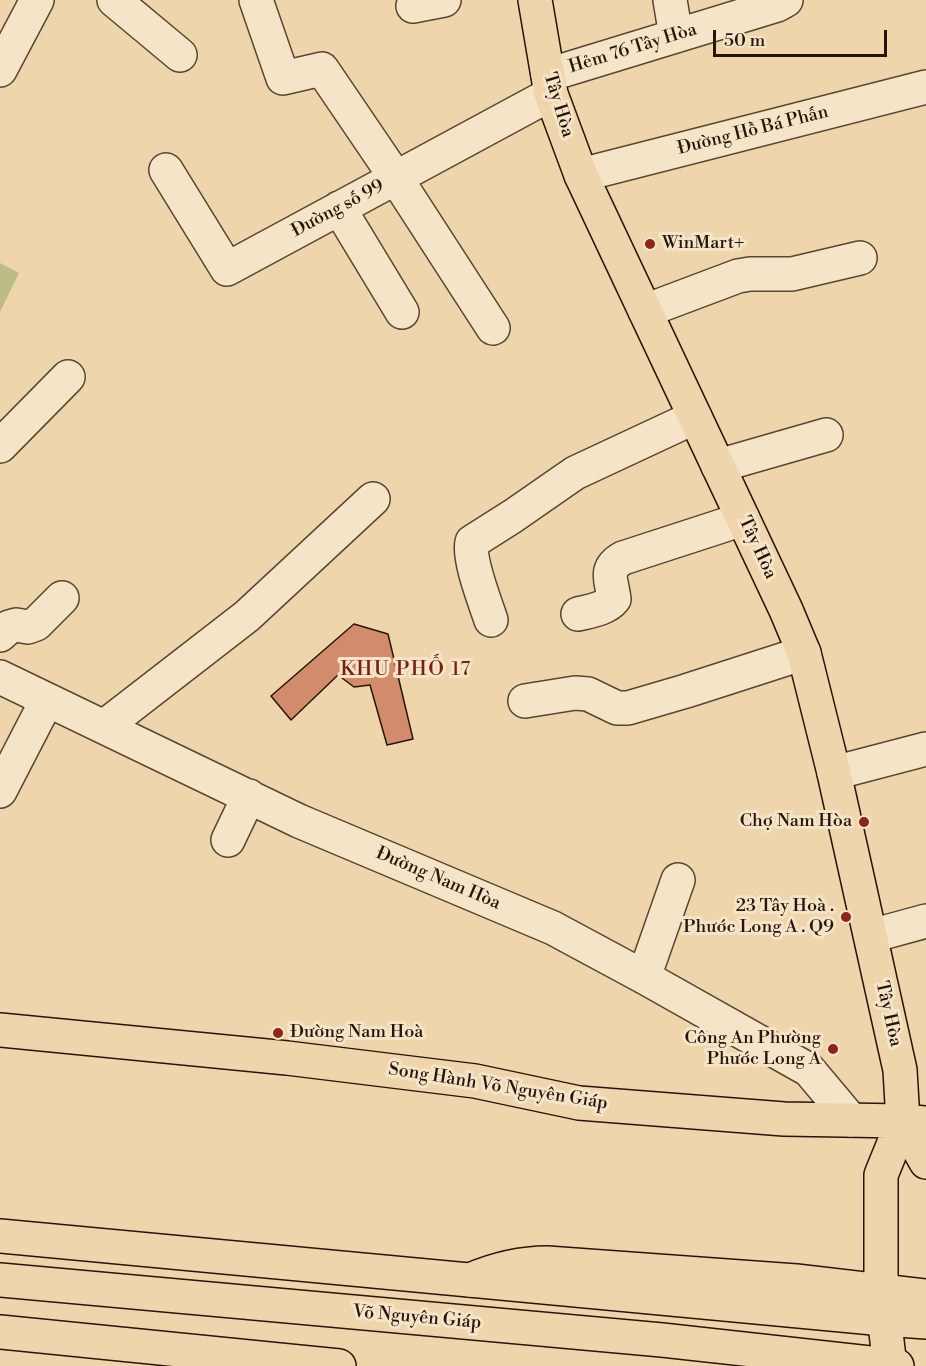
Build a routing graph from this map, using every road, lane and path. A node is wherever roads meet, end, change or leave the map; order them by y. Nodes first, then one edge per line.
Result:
1 (37, 0) edge
2 (114, 0) edge
3 (256, 0) edge
4 (535, 0) edge
5 (670, 0) edge
6 (786, 0) edge
7 (676, 36) junction
8 (180, 56) dead end
9 (0, 70) edge
10 (549, 85) junction
11 (926, 87) edge
12 (166, 170) dead end
13 (581, 175) junction
14 (396, 178) junction
15 (339, 208) junction
16 (860, 258) dead end
17 (645, 311) junction
18 (402, 312) dead end
19 (493, 328) dead end
20 (68, 377) dead end
21 (695, 417) junction
22 (826, 435) dead end
23 (0, 446) edge
24 (718, 466) junction
25 (373, 499) dead end
26 (743, 519) junction
27 (62, 598) dead end
28 (578, 614) dead end
29 (491, 620) dead end
30 (0, 635) edge
31 (804, 653) junction
32 (0, 677) edge
33 (46, 700) junction
34 (525, 701) dead end
35 (105, 726) junction
36 (926, 749) edge
37 (834, 773) junction
38 (0, 791) edge
39 (249, 796) junction
40 (228, 840) dead end
41 (678, 880) dead end
42 (926, 921) edge
43 (871, 936) junction
44 (644, 977) junction
45 (0, 1030) edge
46 (851, 1120) junction
47 (915, 1122) edge
48 (926, 1162) edge
49 (0, 1236) edge
50 (0, 1280) edge
51 (470, 1280) junction
52 (926, 1296) edge
53 (655, 1298) junction
54 (882, 1305) junction
55 (926, 1322) edge
56 (0, 1332) edge
57 (729, 1347) junction
58 (834, 1359) junction
59 (339, 1366) edge
60 (892, 1366) edge

1 - 9 street
2 - 8 street
3 - 14 street
4 - 10 main road, Tây Hòa
5 - 7 street
6 - 7 street, Hẻm 76 Tây Hòa
7 - 10 street, Hẻm 76 Tây Hòa
10 - 13 main road, Tây Hòa
10 - 14 street, Đường số 99
11 - 13 street, Đường Hồ Bá Phấn
12 - 15 street, Đường số 99
13 - 17 main road, Tây Hòa
14 - 15 street, Đường số 99
14 - 19 street
15 - 18 street
16 - 17 street
17 - 21 main road, Tây Hòa
20 - 23 street
21 - 24 main road, Tây Hòa
21 - 29 street
22 - 24 street
24 - 26 main road, Tây Hòa
25 - 35 street
26 - 28 street
26 - 31 main road, Tây Hòa
27 - 30 street
31 - 34 street
31 - 37 main road, Tây Hòa
32 - 33 street, Đường Nam Hòa
33 - 35 street, Đường Nam Hòa
33 - 38 street
35 - 39 street, Đường Nam Hòa
36 - 37 street
37 - 43 main road, Tây Hòa
39 - 40 street
39 - 44 street, Đường Nam Hòa
41 - 44 street
42 - 43 street
43 - 47 main road, Tây Hòa
44 - 46 street, Đường Nam Hòa
45 - 46 main road, Song Hành Võ Nguyên Giáp
46 - 47 main road, Song Hành Võ Nguyên Giáp
47 - 48 main road, Tây Hòa
47 - 54 main road, Tây Hòa
49 - 51 main road
50 - 57 main road, Võ Nguyên Giáp
51 - 53 main road
51 - 54 main road
52 - 54 main road
53 - 54 main road
53 - 57 main road
54 - 55 main road
54 - 58 main road
54 - 60 main road, Tây Hòa
56 - 59 main road
57 - 58 main road, Võ Nguyên Giáp
58 - 60 main road, Võ Nguyên Giáp

